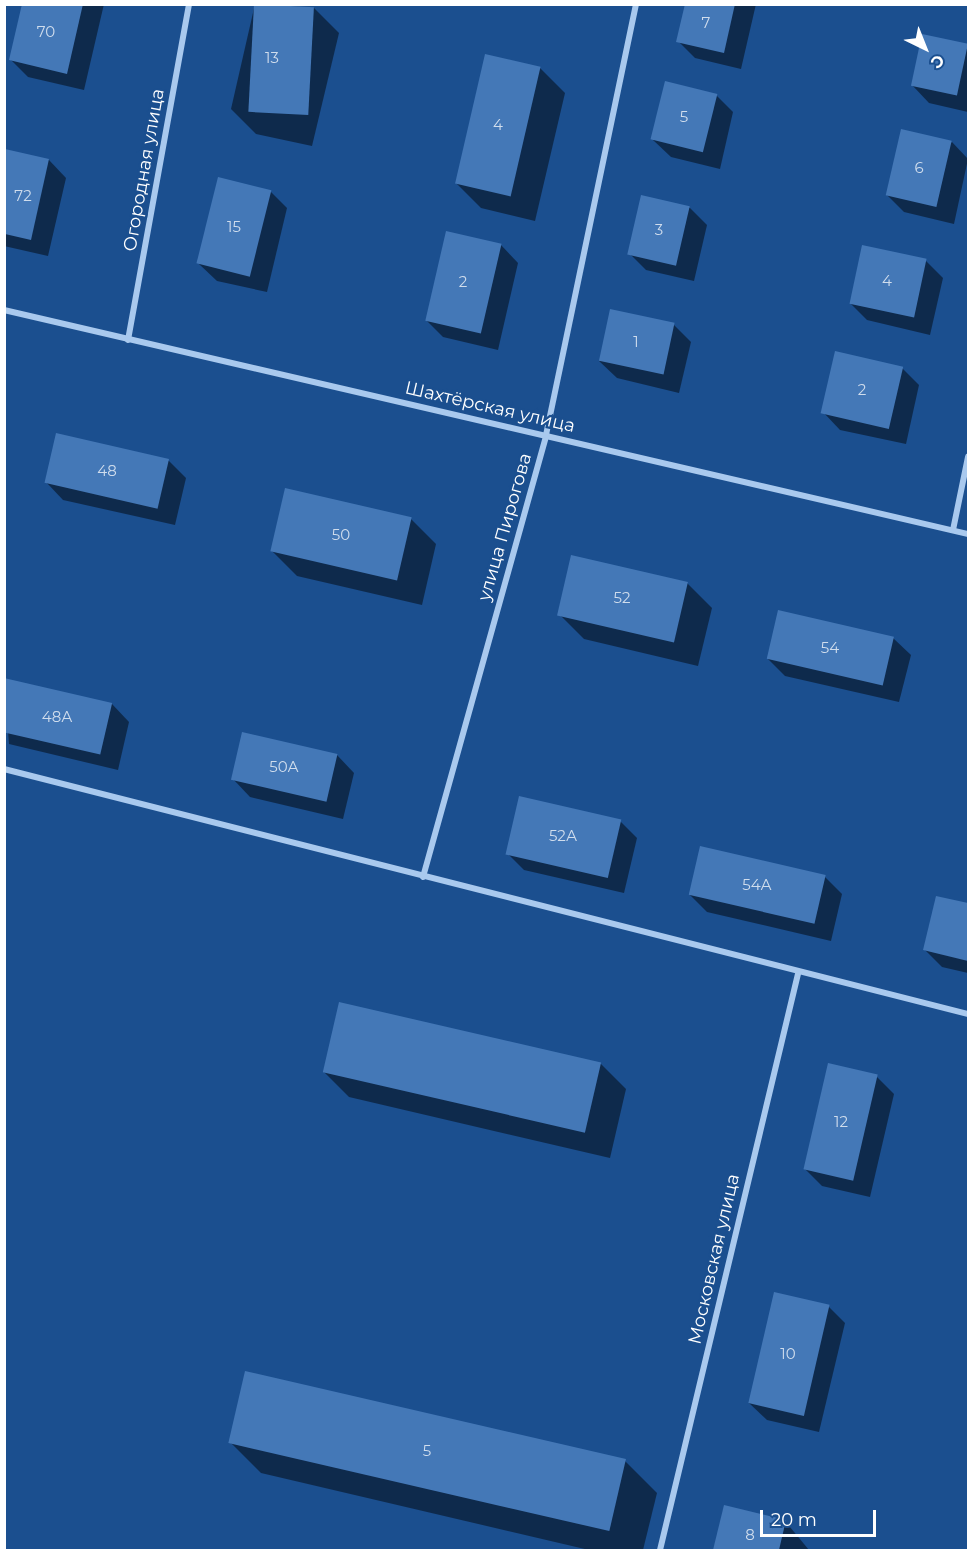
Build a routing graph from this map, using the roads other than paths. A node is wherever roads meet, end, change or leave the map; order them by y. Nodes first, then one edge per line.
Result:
1 (189, 4) edge
2 (636, 4) edge
3 (4, 310) edge
4 (128, 340) junction
5 (546, 435) junction
6 (969, 457) edge
7 (952, 530) junction
8 (969, 534) edge
9 (4, 769) edge
10 (423, 877) junction
11 (798, 974) junction
12 (969, 1014) edge
13 (660, 1551) edge

1 - 4 street, Огородная улица
2 - 5 street, улица Пирогова
3 - 4 street, Шахтёрская улица
4 - 5 street, Шахтёрская улица
5 - 7 street, Шахтёрская улица
5 - 10 street, улица Пирогова
6 - 7 street
7 - 8 street, Шахтёрская улица
9 - 10 street
10 - 11 street
11 - 12 street
11 - 13 street, Московская улица

